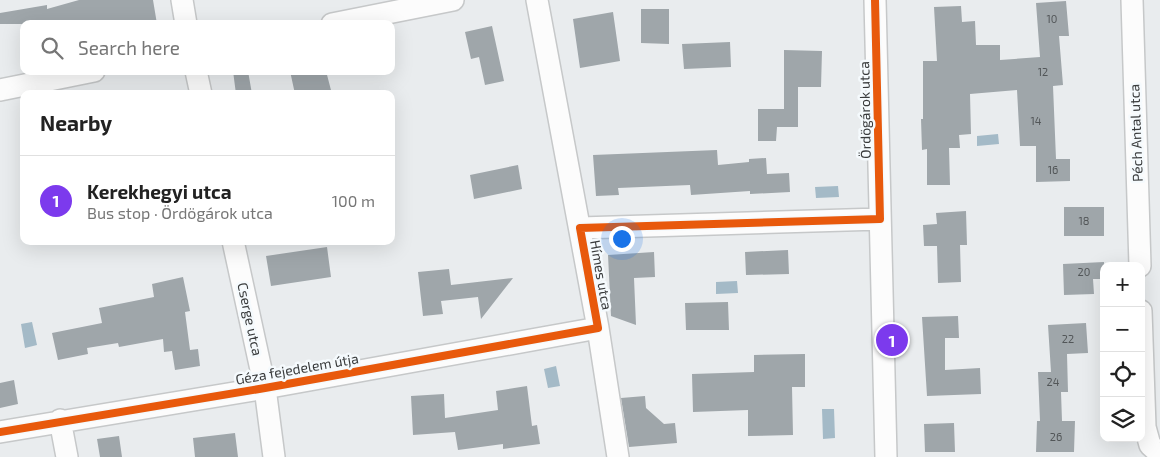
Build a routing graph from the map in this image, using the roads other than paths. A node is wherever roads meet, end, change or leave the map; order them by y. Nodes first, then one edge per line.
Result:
1 (182, 0) edge
2 (453, 0) edge
3 (537, 0) edge
4 (875, 0) edge
5 (1132, 0) edge
6 (185, 20) edge
7 (352, 20) edge
8 (74, 75) edge
9 (197, 75) edge
10 (0, 90) edge
11 (200, 90) edge
12 (880, 219) junction
13 (580, 228) junction
14 (234, 245) edge
15 (1140, 262) edge
16 (598, 328) junction
17 (1142, 352) edge
18 (265, 388) junction
19 (60, 420) junction
20 (0, 432) edge
21 (1160, 454) edge
22 (67, 457) edge
23 (274, 457) edge
24 (618, 457) edge
25 (886, 457) edge

1 - 6 street
2 - 7 street
3 - 13 street, Hímes utca
4 - 12 street, Ördögárok utca
5 - 15 street, Péch Antal utca
8 - 10 street
9 - 11 street
12 - 13 street
12 - 25 street, Ördögárok utca
13 - 16 street, Hímes utca
14 - 18 street, Cserge utca
16 - 18 street, Géza fejedelem útja
16 - 24 street, Hímes utca
17 - 21 street
18 - 19 street, Géza fejedelem útja
18 - 23 street, Cserge utca
19 - 20 street, Géza fejedelem útja
19 - 22 street

